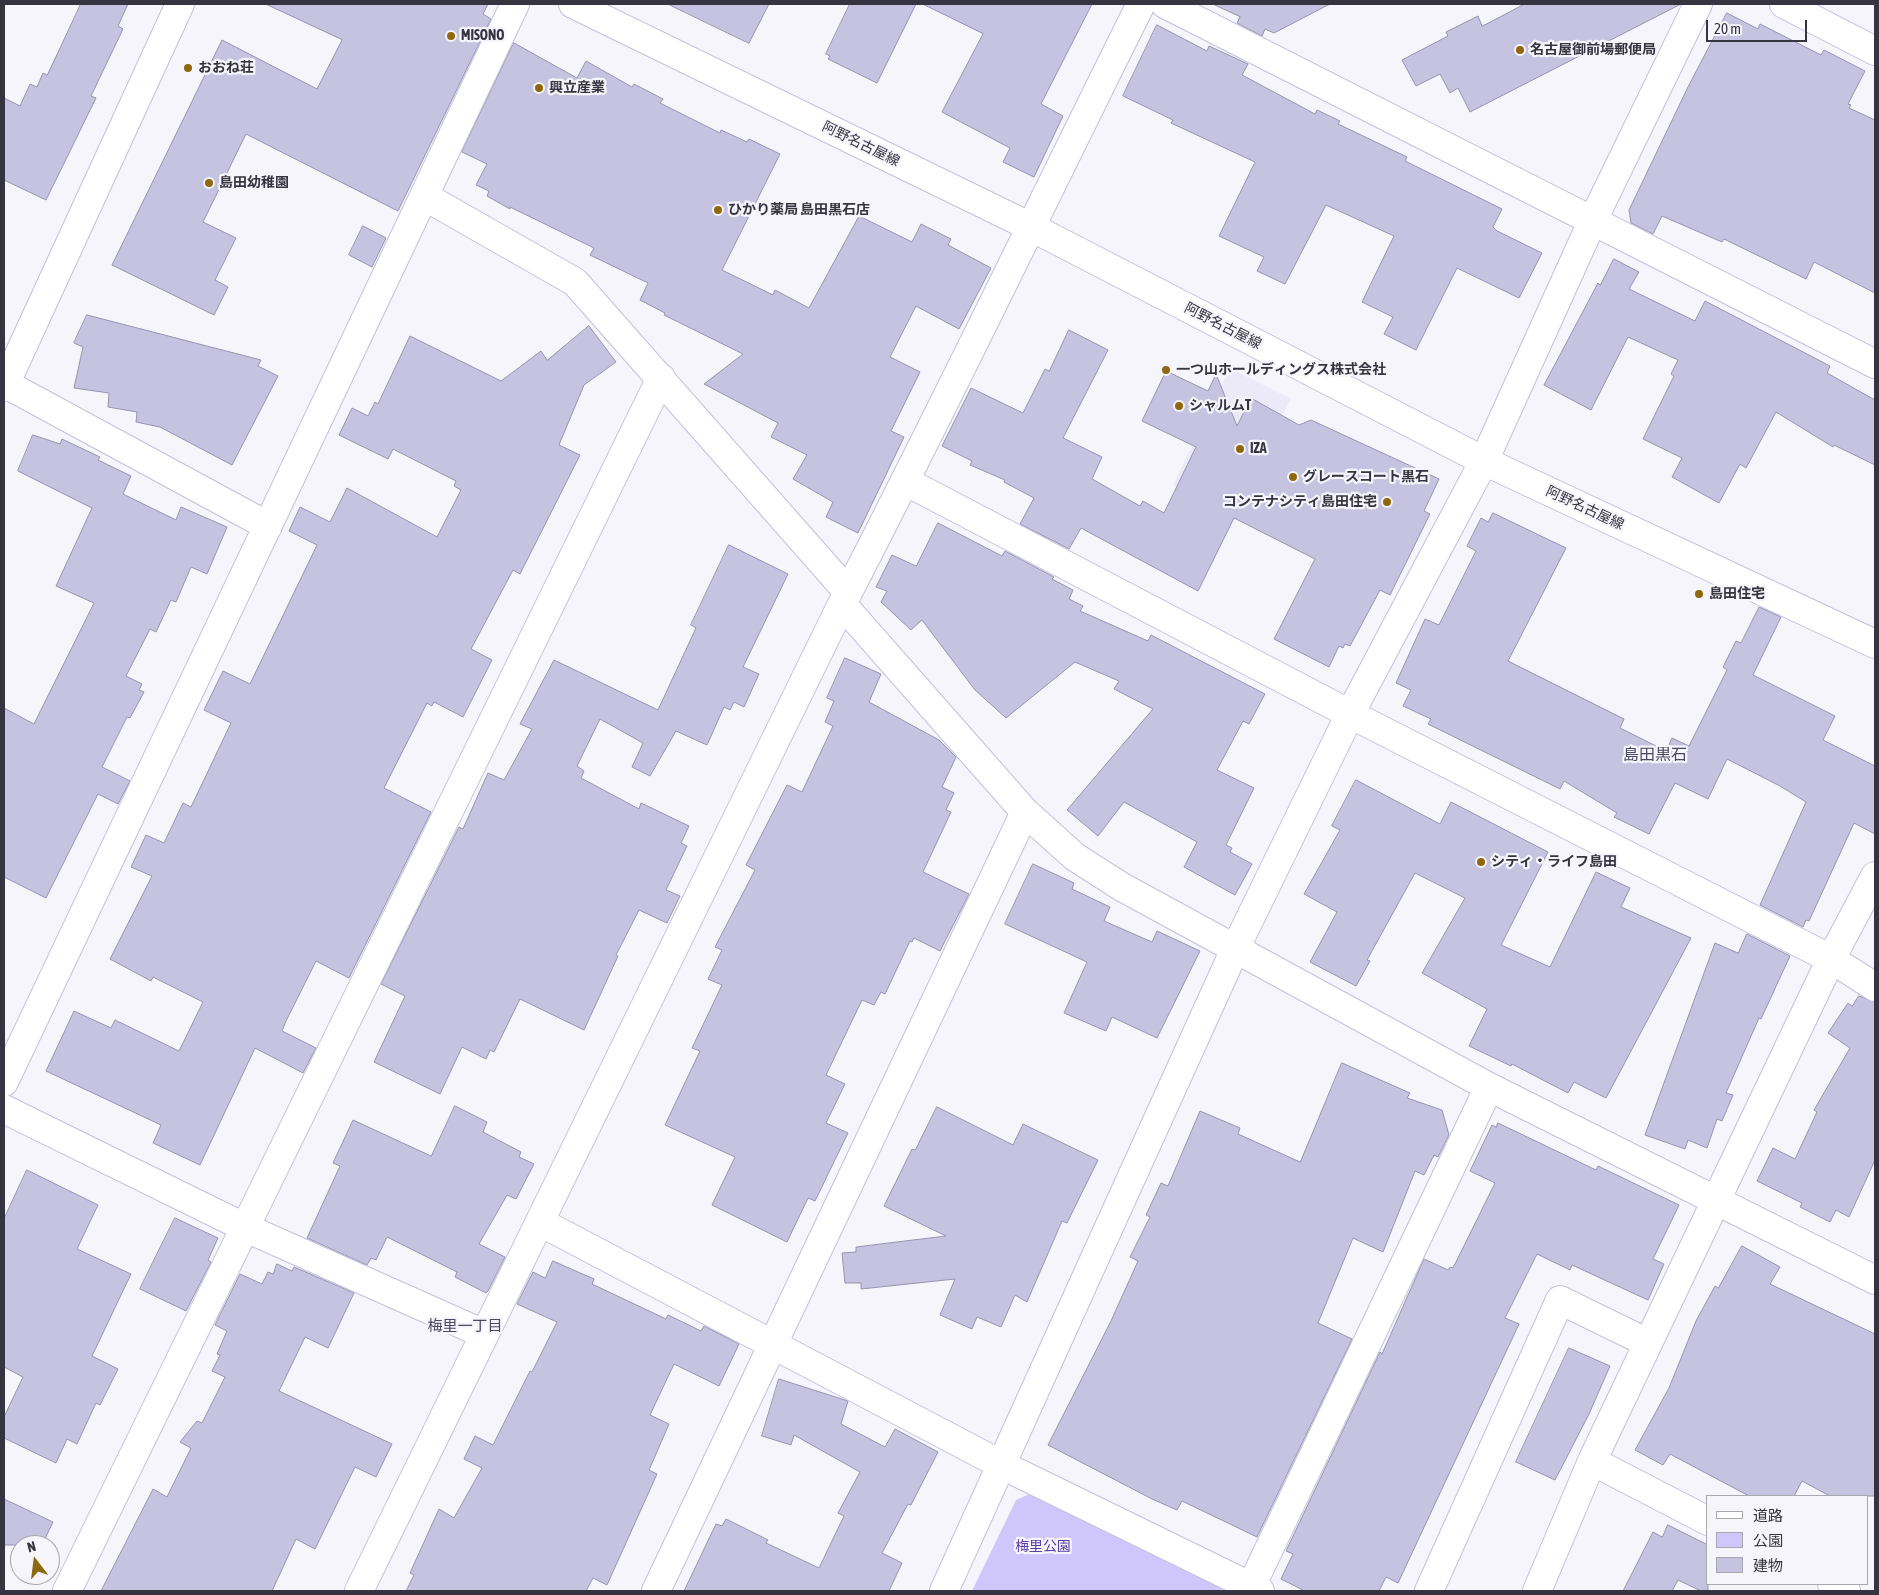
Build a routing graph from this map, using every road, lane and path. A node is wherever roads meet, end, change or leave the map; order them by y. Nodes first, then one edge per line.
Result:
1 (180, 4) edge
2 (515, 4) edge
3 (573, 4) edge
4 (1141, 4) edge
5 (1164, 4) edge
6 (1698, 4) edge
7 (1784, 4) edge
8 (1875, 51) edge
9 (424, 196) junction
10 (1592, 222) junction
11 (1029, 226) junction
12 (1875, 364) edge
13 (661, 378) junction
14 (4, 385) edge
15 (1484, 461) junction
16 (905, 482) junction
17 (268, 526) junction
18 (845, 598) junction
19 (1875, 644) edge
20 (1350, 714) junction
21 (1025, 812) junction
22 (1875, 876) edge
23 (1236, 948) junction
24 (1831, 959) junction
25 (1875, 987) edge
26 (4, 1082) edge
27 (1489, 1087) junction
28 (4, 1109) edge
29 (1715, 1199) junction
30 (540, 1222) junction
31 (246, 1228) junction
32 (1875, 1280) edge
33 (484, 1334) junction
34 (1648, 1343) junction
35 (774, 1346) junction
36 (1592, 1461) junction
37 (1002, 1465) junction
38 (1706, 1520) edge
39 (1834, 1585) edge
40 (1254, 1590) edge
41 (67, 1591) edge
42 (359, 1591) edge
43 (656, 1591) edge
44 (944, 1591) edge
45 (1428, 1591) edge
46 (1537, 1591) edge
47 (1846, 1591) edge

1 - 14 street
2 - 9 street
3 - 11 street, 阿野名古屋線
4 - 11 street
5 - 10 street
6 - 10 street
7 - 8 street
9 - 13 street
9 - 17 street
10 - 12 street
10 - 15 street
11 - 15 street, 阿野名古屋線
11 - 16 street
13 - 18 street
13 - 31 street
14 - 17 street
15 - 19 street, 阿野名古屋線
15 - 20 street
16 - 18 street
16 - 20 street
17 - 26 street
18 - 21 street
18 - 30 street
20 - 23 street
20 - 24 street
21 - 23 street
21 - 35 street
22 - 24 street
23 - 27 street
23 - 37 street
24 - 25 street
24 - 29 street
27 - 29 street
27 - 40 street
28 - 31 street
29 - 32 street
29 - 34 street
30 - 33 street
30 - 35 street
31 - 33 street
31 - 41 street
33 - 42 street
34 - 36 street
34 - 45 street
35 - 37 street
35 - 43 street
36 - 38 street
36 - 46 street
37 - 40 street
37 - 44 street
39 - 47 street

